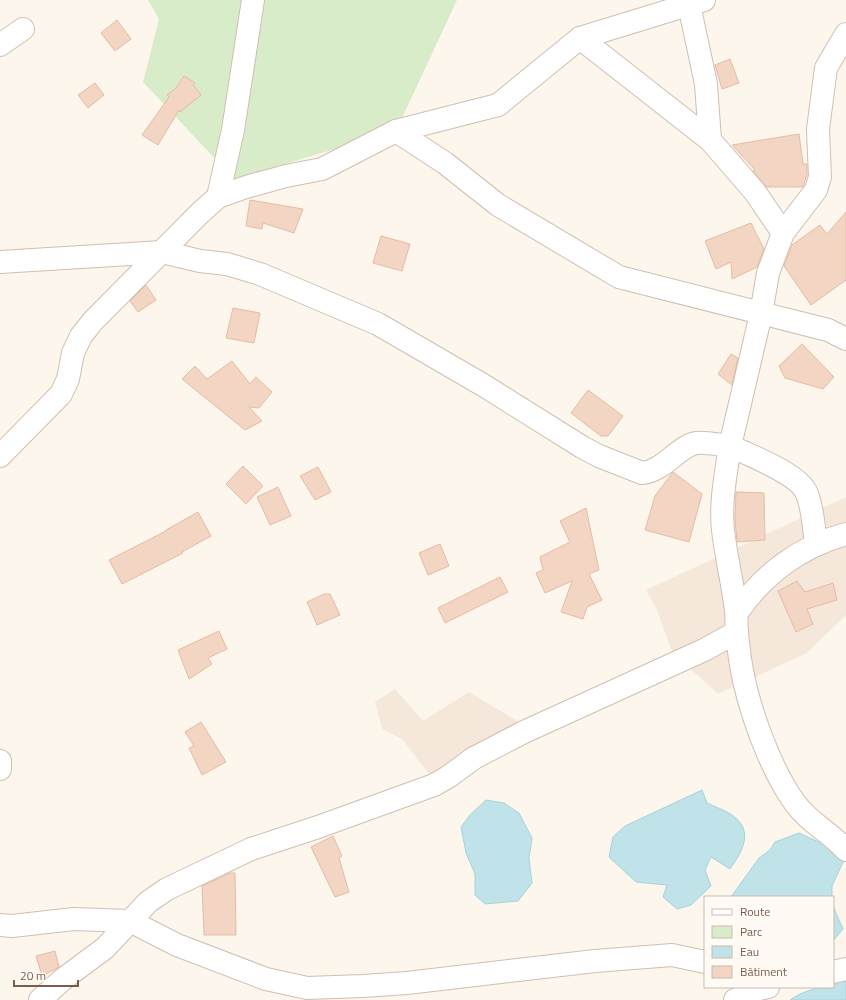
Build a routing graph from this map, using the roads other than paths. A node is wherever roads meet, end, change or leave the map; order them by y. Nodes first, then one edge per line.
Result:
1 (253, 0) edge
2 (694, 2) edge
3 (24, 29) dead end
4 (846, 34) edge
5 (580, 38) junction
6 (0, 44) edge
7 (396, 131) junction
8 (710, 140) junction
9 (218, 197) junction
10 (783, 233) junction
11 (162, 252) junction
12 (2, 260) edge
13 (761, 314) junction
14 (846, 338) edge
15 (730, 446) junction
16 (0, 456) edge
17 (846, 534) edge
18 (816, 545) junction
19 (737, 622) junction
20 (0, 761) edge
21 (0, 770) edge
22 (846, 850) edge
23 (130, 921) junction
24 (0, 925) edge
25 (704, 962) edge
26 (846, 969) edge
27 (834, 972) edge
28 (761, 988) edge
29 (40, 1000) edge
30 (735, 1000) edge

1 - 9 street
2 - 5 street
2 - 8 street
3 - 6 street
4 - 10 street
5 - 7 street
5 - 8 street
7 - 9 street
7 - 13 street
8 - 10 street
9 - 11 street
10 - 13 street
11 - 12 street
11 - 15 street
11 - 16 street
13 - 14 street
13 - 15 street
15 - 18 street
15 - 19 street
17 - 18 street
18 - 19 street
19 - 22 street
19 - 23 street
20 - 21 street
23 - 24 street
23 - 25 street
23 - 29 street
26 - 27 street
28 - 30 street

